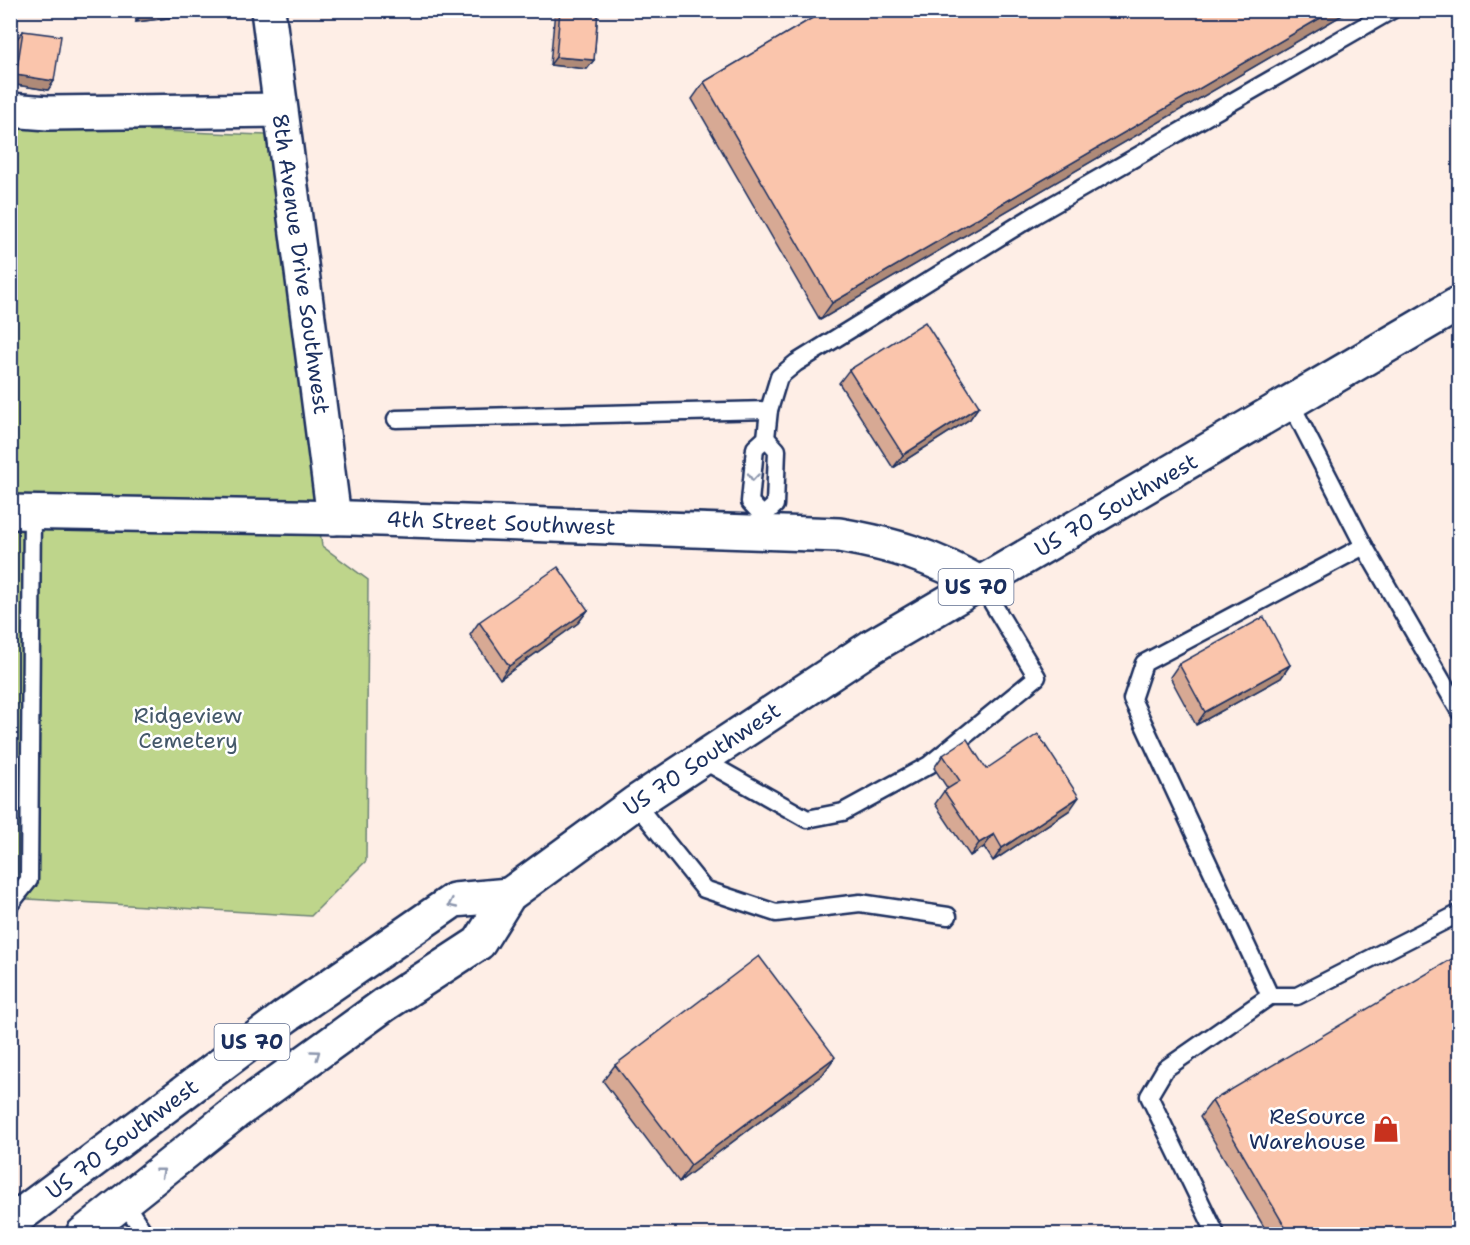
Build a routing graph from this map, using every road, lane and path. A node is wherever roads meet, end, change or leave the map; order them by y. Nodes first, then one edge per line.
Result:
1 (268, 10) edge
2 (1392, 10) edge
3 (279, 110) junction
4 (10, 111) edge
5 (1460, 303) edge
6 (1290, 402) junction
7 (769, 410) junction
8 (396, 418) dead end
9 (766, 438) junction
10 (21, 512) edge
11 (334, 518) junction
12 (763, 524) junction
13 (1364, 546) junction
14 (981, 584) junction
15 (1460, 712) edge
16 (701, 759) junction
17 (635, 803) junction
18 (509, 895) junction
19 (10, 904) edge
20 (1460, 913) edge
21 (948, 915) dead end
22 (1270, 996) junction
23 (59, 1186) junction
24 (10, 1198) edge
25 (124, 1202) junction
26 (10, 1222) edge
27 (82, 1234) edge
28 (145, 1234) edge
29 (1216, 1234) edge

1 - 3 main road, 8th Avenue Drive Southwest
2 - 7 lane
3 - 4 main road
3 - 11 main road, 8th Avenue Drive Southwest
5 - 6 main road, US 70 Southwest / US 70
6 - 13 lane
6 - 14 main road, US 70 Southwest / US 70
7 - 8 lane
7 - 9 lane
9 - 12 lane
9 -> 12 lane
10 - 11 main road, 4th Street Southwest
10 - 19 lane
11 - 12 main road, 4th Street Southwest
12 - 14 main road, 4th Street Southwest
13 - 15 lane
13 - 22 lane
14 - 16 main road, US 70 Southwest / US 70
14 - 16 lane
16 - 17 main road, US 70 Southwest / US 70
17 - 18 main road, US 70 Southwest / US 70
17 - 21 lane
18 -> 23 main road, US 70 Southwest / US 70
25 -> 18 main road, US 70 Southwest / US 70
20 - 22 lane
22 - 29 lane
23 - 24 main road
23 - 26 main road, US 70 Southwest / US 70
25 - 27 main road, US 70 Southwest / US 70
25 - 28 lane

